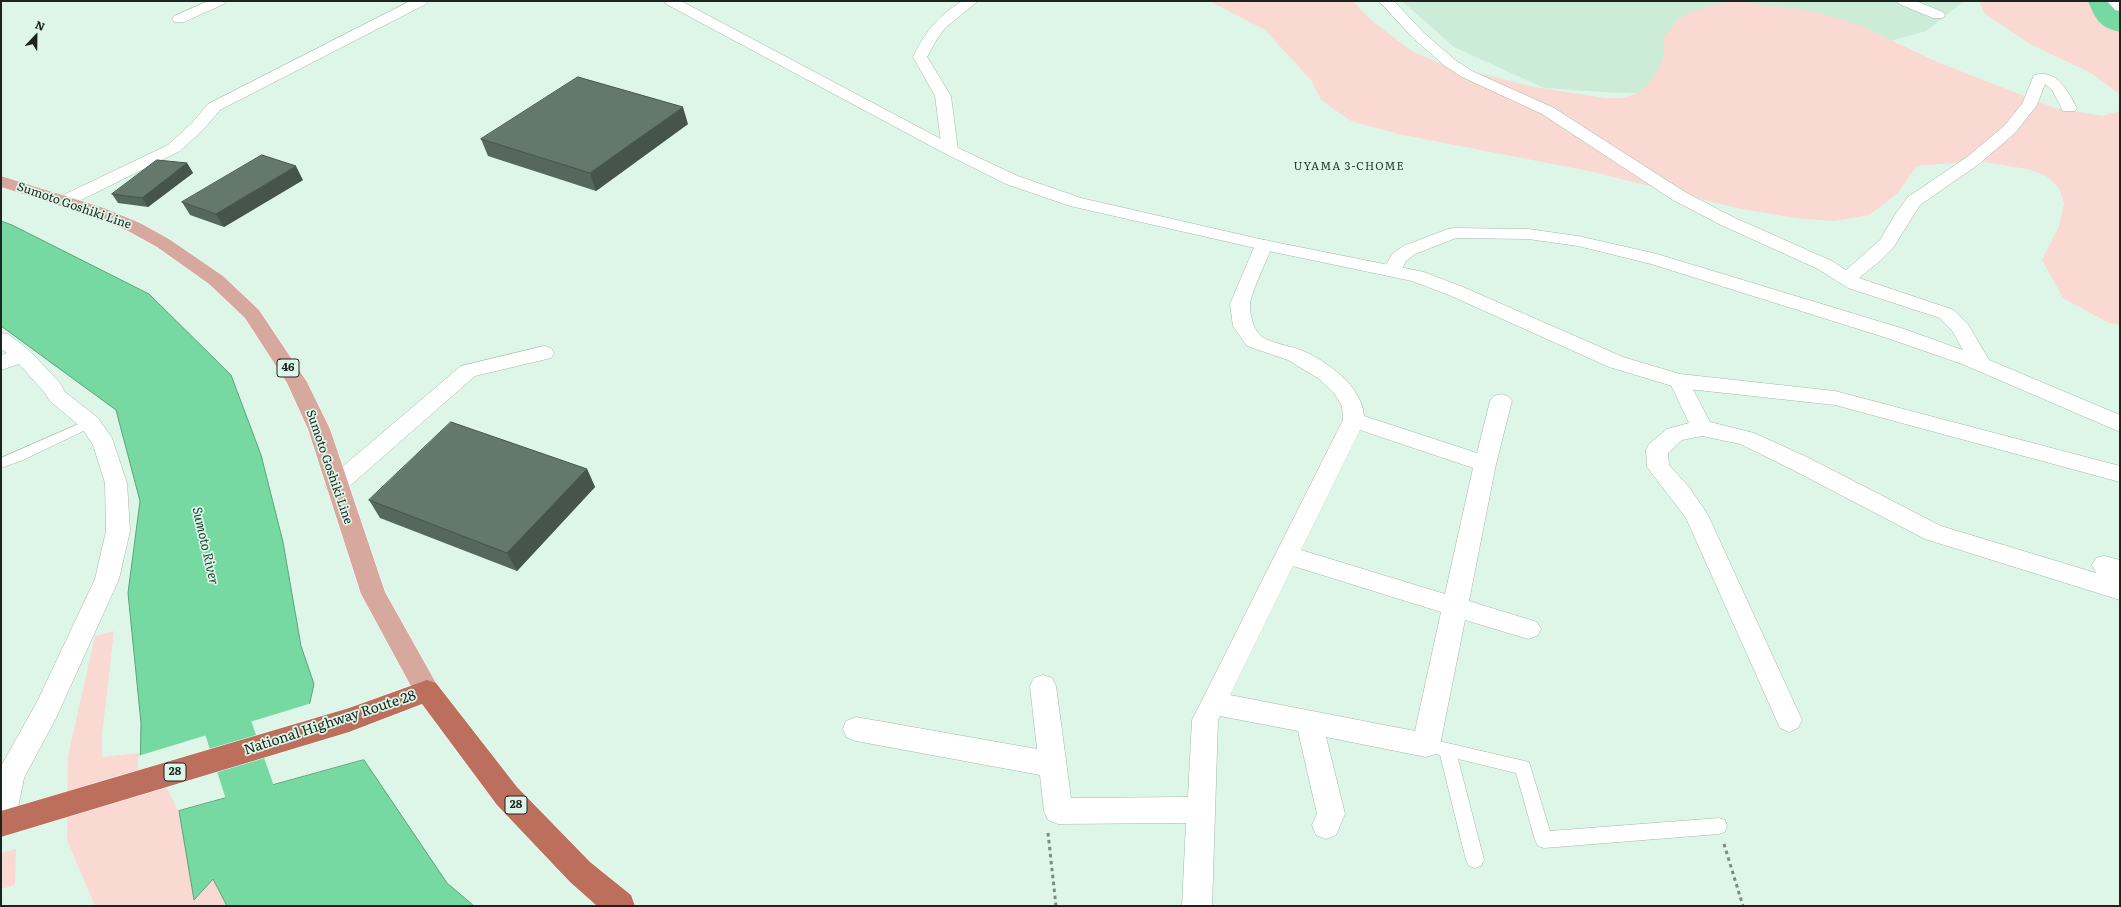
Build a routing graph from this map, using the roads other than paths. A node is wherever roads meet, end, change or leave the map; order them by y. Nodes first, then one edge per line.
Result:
1 (219, 1) edge
2 (421, 1) edge
3 (671, 1) edge
4 (948, 1) edge
5 (1386, 1) edge
6 (1904, 1) edge
7 (2114, 1) edge
8 (967, 3) edge
9 (2120, 7) edge
10 (1938, 15) dead end
11 (179, 19) dead end
12 (2069, 108) dead end
13 (950, 150) junction
14 (1, 181) edge
15 (65, 201) junction
16 (1264, 245) junction
17 (1392, 270) junction
18 (1847, 278) junction
19 (1, 339) edge
20 (544, 353) dead end
21 (22, 354) junction
22 (1, 363) edge
23 (1982, 365) junction
24 (1679, 381) junction
25 (1501, 401) dead end
26 (1354, 420) junction
27 (90, 423) junction
28 (2120, 424) edge
29 (1702, 428) junction
30 (1, 463) edge
31 (1486, 464) junction
32 (2120, 474) edge
33 (336, 485) junction
34 (1286, 555) junction
35 (2120, 583) edge
36 (1456, 607) junction
37 (1528, 629) dead end
38 (1043, 686) dead end
39 (427, 691) junction
40 (1213, 703) junction
41 (1789, 720) dead end
42 (1309, 722) junction
43 (856, 729) dead end
44 (1437, 748) junction
45 (1053, 766) junction
46 (1201, 810) junction
47 (1, 824) edge
48 (1326, 825) dead end
49 (1719, 826) road end
50 (1475, 860) dead end
51 (620, 906) edge
52 (1197, 906) edge

1 - 11 street
2 - 15 street
3 - 13 street
4 - 8 street
5 - 18 street
6 - 10 street
7 - 9 street
8 - 13 street
12 - 18 street
13 - 16 street
14 - 15 main road, Sumoto Goshiki Line / 46
15 - 33 main road, Sumoto Goshiki Line / 46
16 - 17 street
16 - 26 street
17 - 23 street
17 - 24 street
18 - 23 street
19 - 21 street
20 - 33 street
21 - 22 street
21 - 27 street
23 - 28 street
24 - 29 street
24 - 32 street
25 - 31 street
26 - 31 street
26 - 34 street
27 - 30 lane
27 - 47 street
29 - 35 street
29 - 41 street
31 - 36 street
33 - 39 main road, Sumoto Goshiki Line / 46
34 - 36 street
34 - 40 street
36 - 37 street
36 - 44 street
38 - 45 street
39 - 47 highway, National Highway Route 28 / 28
39 - 51 highway, National Highway Route 28 / 28
40 - 42 street
40 - 46 street
42 - 44 street
42 - 48 street
43 - 45 street
44 - 49 lane
44 - 50 lane
45 - 46 street
46 - 52 street

